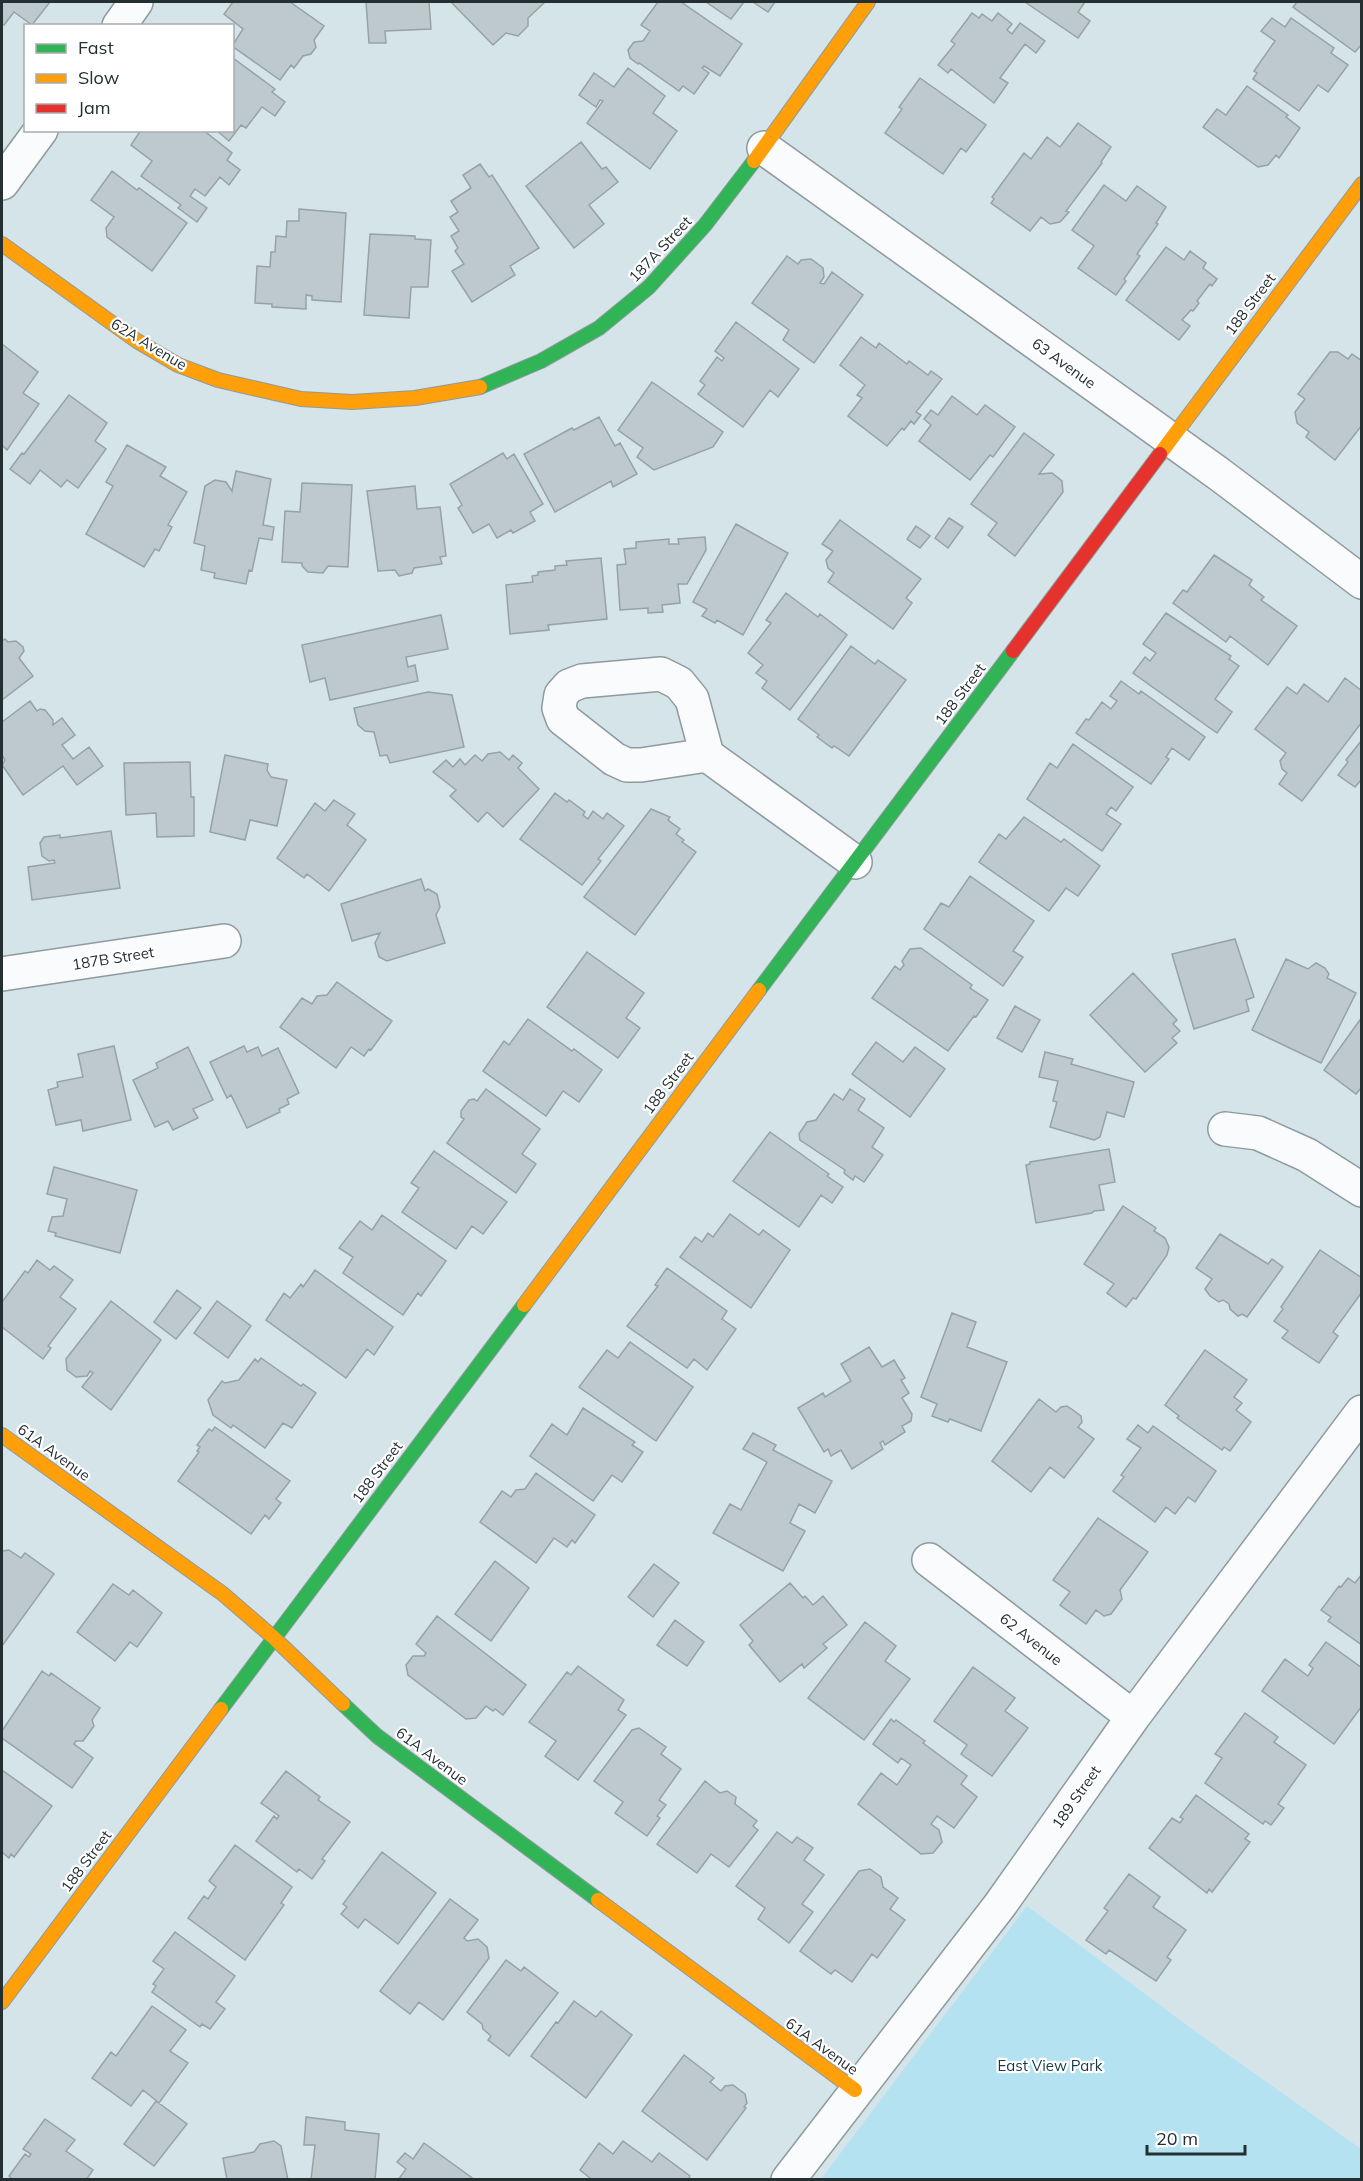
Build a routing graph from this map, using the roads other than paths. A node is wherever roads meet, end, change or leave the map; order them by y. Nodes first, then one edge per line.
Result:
1 (136, 2) edge
2 (868, 2) edge
3 (120, 24) edge
4 (39, 132) edge
5 (764, 148) junction
6 (2, 183) edge
7 (1362, 184) edge
8 (2, 244) edge
9 (352, 402) joint
10 (1170, 439) junction
11 (1362, 582) edge
12 (707, 756) dead end
13 (855, 862) junction
14 (224, 941) dead end
15 (2, 974) edge
16 (1225, 1129) dead end
17 (1362, 1190) edge
18 (1362, 1412) edge
19 (2, 1435) edge
20 (929, 1560) dead end
21 (274, 1638) junction
22 (1133, 1717) junction
23 (2, 2002) edge
24 (855, 2091) junction
25 (788, 2180) edge

1 - 3 street
2 - 5 street, 187A Street
4 - 6 street
5 - 9 street, 187A Street
5 - 10 street, 63 Avenue
7 - 10 street, 188 Street
8 - 9 street, 62A Avenue
10 - 11 street, 63 Avenue
10 - 13 street, 188 Street
12 - 13 street
13 - 21 street, 188 Street
14 - 15 street, 187B Street
16 - 17 street
18 - 22 street, 189 Street
19 - 21 street, 61A Avenue
20 - 22 street, 62 Avenue
21 - 23 street, 188 Street
21 - 24 street, 61A Avenue
22 - 24 street, 189 Street
24 - 25 street, 189 Street

